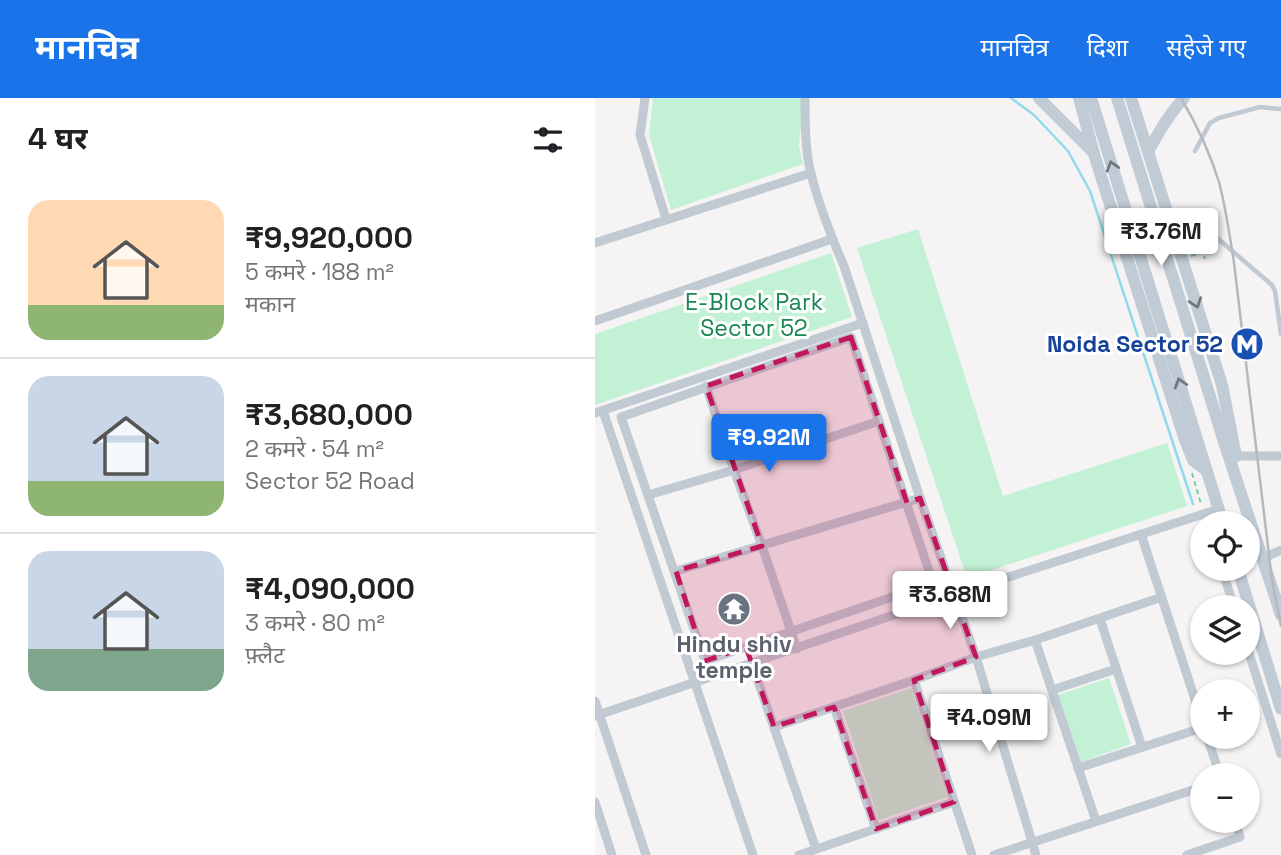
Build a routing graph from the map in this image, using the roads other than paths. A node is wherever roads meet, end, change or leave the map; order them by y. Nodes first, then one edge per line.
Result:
1 (645, 98) edge
2 (805, 98) edge
3 (1039, 98) edge
4 (1079, 98) edge
5 (1091, 98) edge
6 (1117, 98) edge
7 (1131, 98) edge
8 (1184, 98) edge
9 (1281, 109) edge
10 (1195, 150) dead end
11 (1148, 152) junction
12 (1094, 153) junction
13 (811, 173) junction
14 (666, 219) junction
15 (595, 232) edge
16 (1216, 237) dead end
17 (832, 239) junction
18 (597, 243) edge
19 (595, 321) edge
20 (863, 323) junction
21 (1281, 334) edge
22 (706, 386) junction
23 (599, 412) edge
24 (879, 421) junction
25 (1281, 456) edge
26 (1233, 458) junction
27 (734, 470) junction
28 (1207, 471) junction
29 (648, 495) junction
30 (920, 498) junction
31 (907, 503) junction
32 (1219, 509) joint
33 (1216, 511) edge
34 (1190, 522) edge
35 (1141, 534) junction
36 (762, 546) junction
37 (1281, 550) edge
38 (1265, 558) junction
39 (676, 572) junction
40 (1242, 581) edge
41 (953, 595) junction
42 (1163, 597) junction
43 (1281, 600) edge
44 (1281, 615) edge
45 (1100, 619) junction
46 (791, 632) junction
47 (1035, 640) junction
48 (797, 649) junction
49 (976, 657) junction
50 (752, 664) junction
51 (1253, 665) edge
52 (1116, 668) junction
53 (914, 680) junction
54 (696, 683) junction
55 (1190, 683) edge
56 (1052, 690) junction
57 (595, 701) edge
58 (834, 707) junction
59 (1281, 709) edge
60 (597, 716) edge
61 (774, 727) junction
62 (1190, 732) edge
63 (1142, 747) junction
64 (1281, 754) edge
65 (1078, 768) junction
66 (1190, 791) edge
67 (954, 802) junction
68 (595, 803) edge
69 (1096, 821) junction
70 (876, 829) junction
71 (1239, 833) edge
72 (1032, 843) junction
73 (816, 849) junction
74 (612, 855) edge
75 (646, 855) edge
76 (753, 855) edge
77 (799, 855) edge
78 (972, 855) edge
79 (994, 855) edge
80 (1036, 855) edge
81 (1187, 855) edge

1 - 14 street
2 - 13 street
3 - 12 main road
4 - 12 main road
28 -> 5 main road
6 - 26 main road
7 - 11 main road
8 - 11 main road
9 - 10 lane
11 -> 26 main road
12 - 28 main road
13 - 14 street
13 - 17 street
14 - 18 street
15 - 18 street
16 - 21 lane
17 - 19 street
17 - 20 street
20 - 23 street
20 - 30 street
22 - 24 street
22 - 27 street
22 - 29 street
23 - 54 street
24 - 27 street
24 - 31 street
25 - 26 street
26 - 38 main road
27 - 29 street
27 - 36 street
28 - 32 main road
29 - 39 street
30 - 31 street
30 - 41 street
31 - 36 street
31 - 46 street
32 - 33 street
34 - 35 street
35 - 41 street
35 - 42 street
36 - 39 street
36 - 46 street
37 - 38 street
38 - 43 street
38 - 44 main road
39 - 46 street
40 - 59 main road
41 - 48 street
41 - 49 street
42 - 45 street
42 - 55 street
45 - 47 street
45 - 52 street
46 - 48 street
47 - 49 street
47 - 56 street
48 - 50 street
49 - 53 street
49 - 72 street
50 - 54 street
50 - 61 street
51 - 64 street
52 - 56 street
52 - 63 street
53 - 58 street
53 - 67 street
54 - 60 street
54 - 76 street
56 - 65 street
57 - 60 street
58 - 61 street
58 - 70 street
60 - 75 street
61 - 73 street
62 - 63 street
63 - 65 street
65 - 69 street
66 - 69 street
67 - 70 street
67 - 78 street
68 - 74 street
69 - 72 street
70 - 73 street
71 - 81 street
72 - 79 street
72 - 80 street
73 - 77 street

